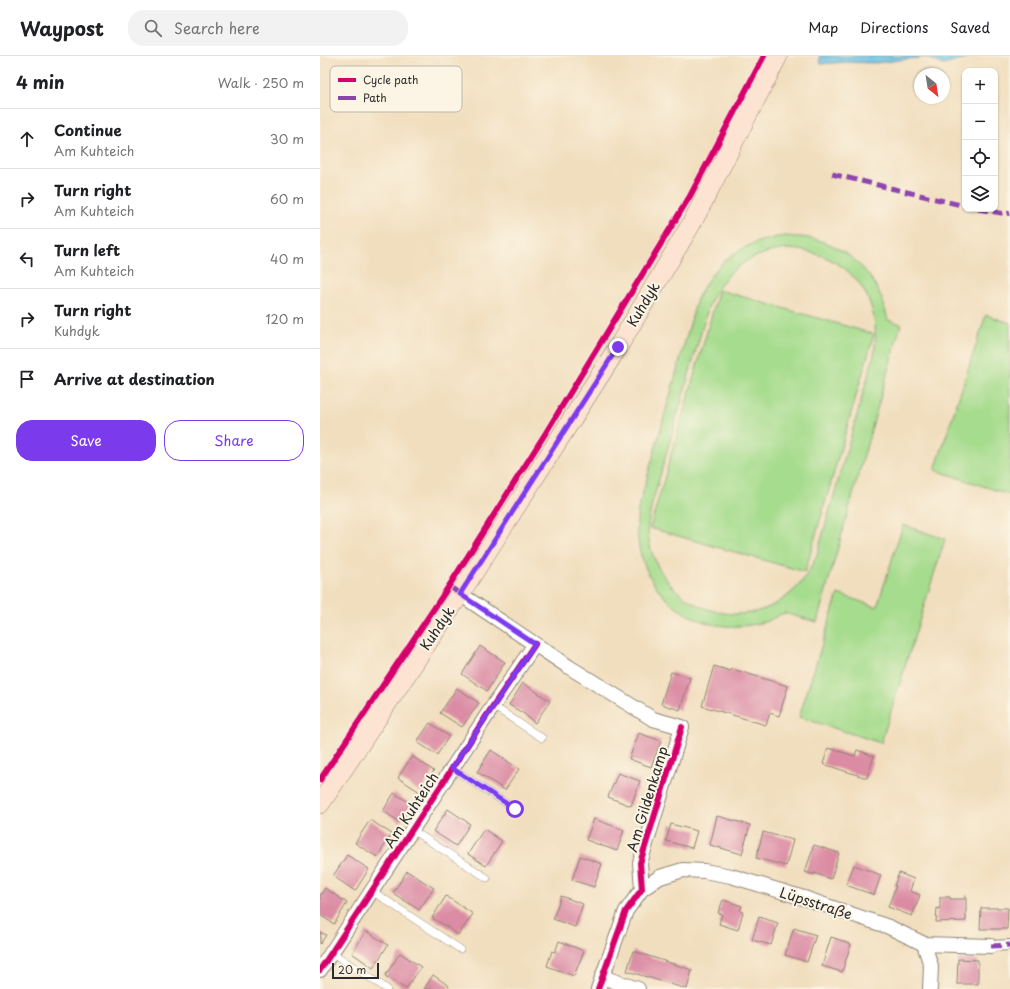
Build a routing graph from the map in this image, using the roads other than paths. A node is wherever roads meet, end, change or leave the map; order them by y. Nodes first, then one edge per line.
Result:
1 (778, 56) edge
2 (460, 594) junction
3 (535, 644) junction
4 (493, 706) junction
5 (542, 738) dead end
6 (452, 768) junction
7 (320, 804) edge
8 (515, 809) dead end
9 (412, 830) junction
10 (487, 878) dead end
11 (642, 889) junction
12 (372, 892) junction
13 (924, 944) junction
14 (1010, 945) edge
15 (991, 946) joint
16 (460, 949) dead end
17 (331, 952) junction
18 (320, 970) edge
19 (600, 983) edge
20 (387, 989) edge
21 (638, 989) edge
22 (930, 989) edge

1 - 2 main road, Kuhdyk
2 - 3 street
2 - 7 main road, Kuhdyk
3 - 4 street, Am Kuhteich
3 - 11 street, Am Gildenkamp
4 - 5 lane
4 - 6 street, Am Kuhteich
6 - 8 lane, Am Kuhteich
6 - 9 street, Am Kuhteich
9 - 10 lane, Am Kuhteich
9 - 12 street, Am Kuhteich
11 - 13 street, Lüpsstraße
11 - 19 street
12 - 16 lane
12 - 17 street, Am Kuhteich
13 - 15 street, Lüpsstraße
13 - 22 street
14 - 15 street
17 - 18 street, Am Kuhteich
17 - 20 lane
19 - 21 street

